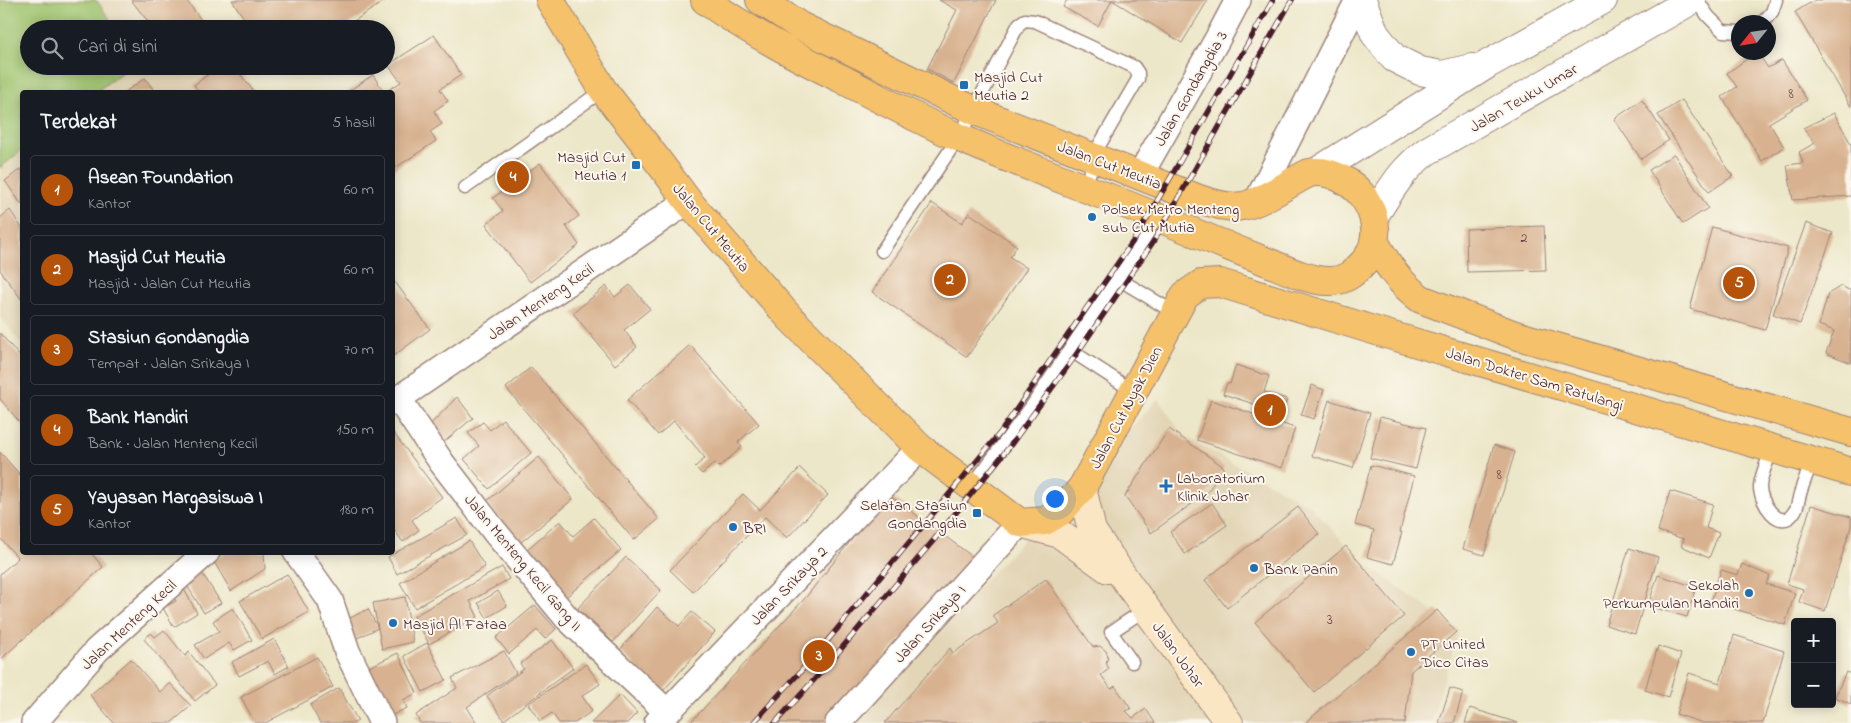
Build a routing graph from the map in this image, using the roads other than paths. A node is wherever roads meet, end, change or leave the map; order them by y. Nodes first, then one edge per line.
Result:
1 (550, 0) edge
2 (705, 0) edge
3 (760, 0) edge
4 (1238, 0) edge
5 (1360, 0) edge
6 (1692, 0) edge
7 (1697, 0) edge
8 (1776, 0) edge
9 (1588, 4) edge
10 (1769, 15) edge
11 (1731, 32) edge
12 (1488, 64) junction
13 (603, 90) junction
14 (973, 110) junction
15 (959, 137) junction
16 (1096, 159) junction
17 (1318, 171) junction
18 (1140, 174) junction
19 (465, 188) dead end
20 (1084, 188) junction
21 (688, 201) junction
22 (1257, 201) junction
23 (1158, 218) junction
24 (1374, 228) junction
25 (882, 252) dead end
26 (1117, 278) junction
27 (1220, 283) joint
28 (1175, 313) junction
29 (1070, 350) junction
30 (1133, 391) junction
31 (395, 401) edge
32 (1783, 413) junction
33 (1851, 432) edge
34 (920, 448) junction
35 (1772, 449) junction
36 (1812, 461) junction
37 (1851, 472) edge
38 (971, 487) junction
39 (1082, 488) junction
40 (1020, 524) junction
41 (204, 555) edge
42 (298, 555) edge
43 (1129, 585) junction
44 (1146, 609) junction
45 (1132, 662) dead end
46 (662, 718) edge
47 (34, 723) edge
48 (382, 723) edge
49 (838, 723) edge
50 (1229, 723) edge

1 - 13 main road, Jalan Cut Meutia
2 - 15 main road, Jalan Cut Meutia
3 - 14 main road, Jalan Cut Meutia
4 - 18 street, Jalan Gondangdia 3
5 - 12 street
5 - 22 street
6 - 24 street, Jalan Teuku Umar
7 - 11 lane
8 - 10 lane
9 - 12 street
12 - 17 street
13 - 19 lane
13 - 21 main road, Jalan Cut Meutia
14 - 15 lane
14 - 16 main road, Jalan Cut Meutia
14 - 16 lane
15 - 20 main road, Jalan Cut Meutia
15 - 25 lane
16 - 18 main road, Jalan Cut Meutia
16 - 20 lane
17 - 22 main road, Jalan Cut Meutia
17 - 24 main road
18 - 22 main road, Jalan Cut Meutia
20 - 23 main road, Jalan Cut Meutia
21 - 31 street, Jalan Menteng Kecil
21 - 34 main road, Jalan Cut Meutia
23 - 24 main road, Jalan Cut Meutia
23 - 26 lane
24 - 32 main road
26 - 28 lane
26 - 29 lane
27 - 28 main road, Jalan Cut Nyak Dien
27 - 35 main road, Jalan Dokter Sam Ratulangi
28 - 30 main road, Jalan Cut Nyak Dien
29 - 30 lane
29 - 38 lane
30 - 39 main road, Jalan Cut Nyak Dien
31 - 46 street, Jalan Menteng Kecil Gang II
32 - 33 main road
32 - 35 main road
34 - 38 main road, Jalan Cut Meutia
34 - 46 street, Jalan Srikaya 2
35 - 36 main road, Jalan Dokter Sam Ratulangi
35 - 36 lane
36 - 37 main road, Jalan Dokter Sam Ratulangi
38 - 40 main road, Jalan Cut Meutia
39 - 40 main road, Jalan Cut Nyak Dien
39 - 43 main road, Jalan Johar
40 - 43 main road, Jalan Johar
40 - 49 street, Jalan Srikaya I
41 - 47 street, Jalan Menteng Kecil
42 - 48 street
43 - 44 main road, Jalan Johar
44 - 45 lane
44 - 50 main road, Jalan Johar

